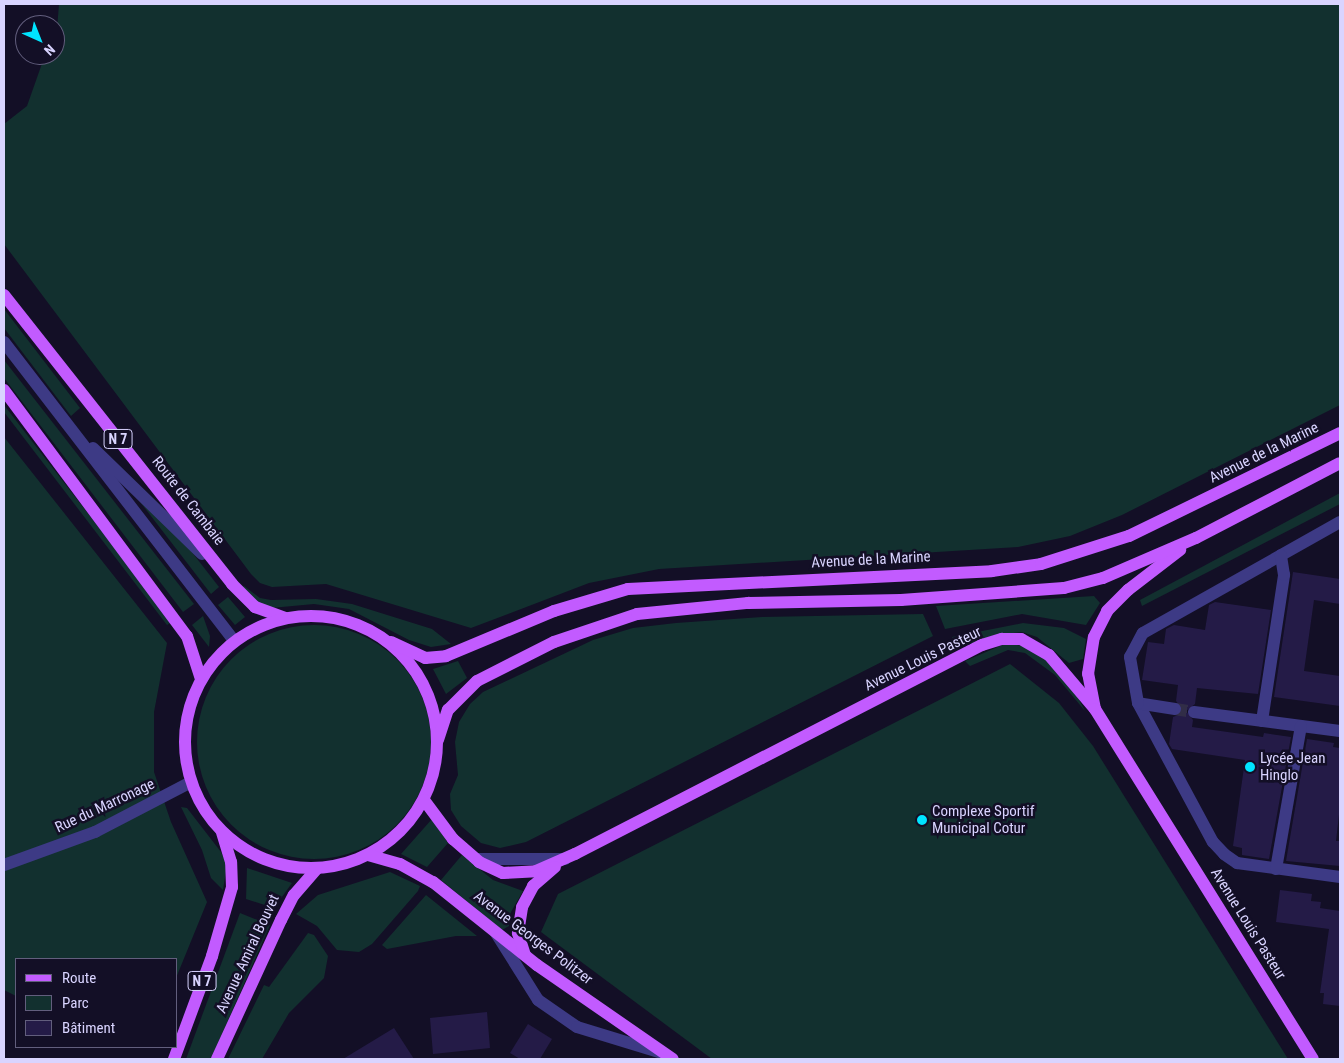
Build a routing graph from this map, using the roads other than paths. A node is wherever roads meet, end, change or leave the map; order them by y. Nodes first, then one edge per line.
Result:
1 (4, 295) edge
2 (4, 342) edge
3 (4, 390) edge
4 (70, 428) junction
5 (1340, 433) edge
6 (1340, 463) edge
7 (1340, 522) edge
8 (1196, 538) junction
9 (1282, 555) junction
10 (232, 584) junction
11 (285, 618) junction
12 (234, 642) junction
13 (390, 642) junction
14 (201, 679) junction
15 (1138, 702) junction
16 (1095, 709) junction
17 (1174, 709) tunnel mouth
18 (1194, 712) tunnel mouth
19 (1262, 722) junction
20 (1301, 726) junction
21 (1340, 731) edge
22 (438, 740) junction
23 (190, 782) junction
24 (424, 800) junction
25 (222, 833) junction
26 (368, 855) junction
27 (565, 859) junction
28 (4, 865) edge
29 (317, 868) junction
30 (1276, 869) junction
31 (1340, 877) edge
32 (494, 931) junction
33 (525, 955) junction
34 (669, 1057) edge
35 (174, 1059) edge
36 (217, 1059) edge
37 (1313, 1059) edge

1 - 10 main road, Route de Cambaie / N 7
2 - 4 lane
3 - 14 main road
4 - 10 lane
4 - 12 lane
5 - 13 main road, Avenue de la Marine
6 - 8 main road
7 - 9 lane
8 - 16 main road
8 - 22 main road
9 - 15 lane
9 - 19 lane
10 - 11 main road, Route de Cambaie
11 - 12 main road
11 - 13 main road, Avenue de la Marine
12 - 14 main road
13 - 22 main road
14 - 23 main road
15 - 17 lane
15 - 30 lane
16 - 27 main road, Avenue Louis Pasteur
16 - 37 main road, Avenue Louis Pasteur
18 - 19 lane
19 - 20 lane
20 - 21 lane
20 - 30 lane
22 - 24 main road
23 - 25 main road
23 - 28 lane, Rue du Marronage
24 - 26 main road
24 - 27 main road, Avenue Louis Pasteur
25 - 29 main road
25 - 35 main road, Avenue Amiral Bouvet / N 7
26 - 29 main road
26 - 32 main road, Avenue Georges Politzer
27 - 33 main road
29 - 36 main road, Avenue Amiral Bouvet
30 - 31 lane
32 - 33 main road, Avenue Georges Politzer
32 - 34 lane
33 - 34 main road, Avenue Georges Politzer

